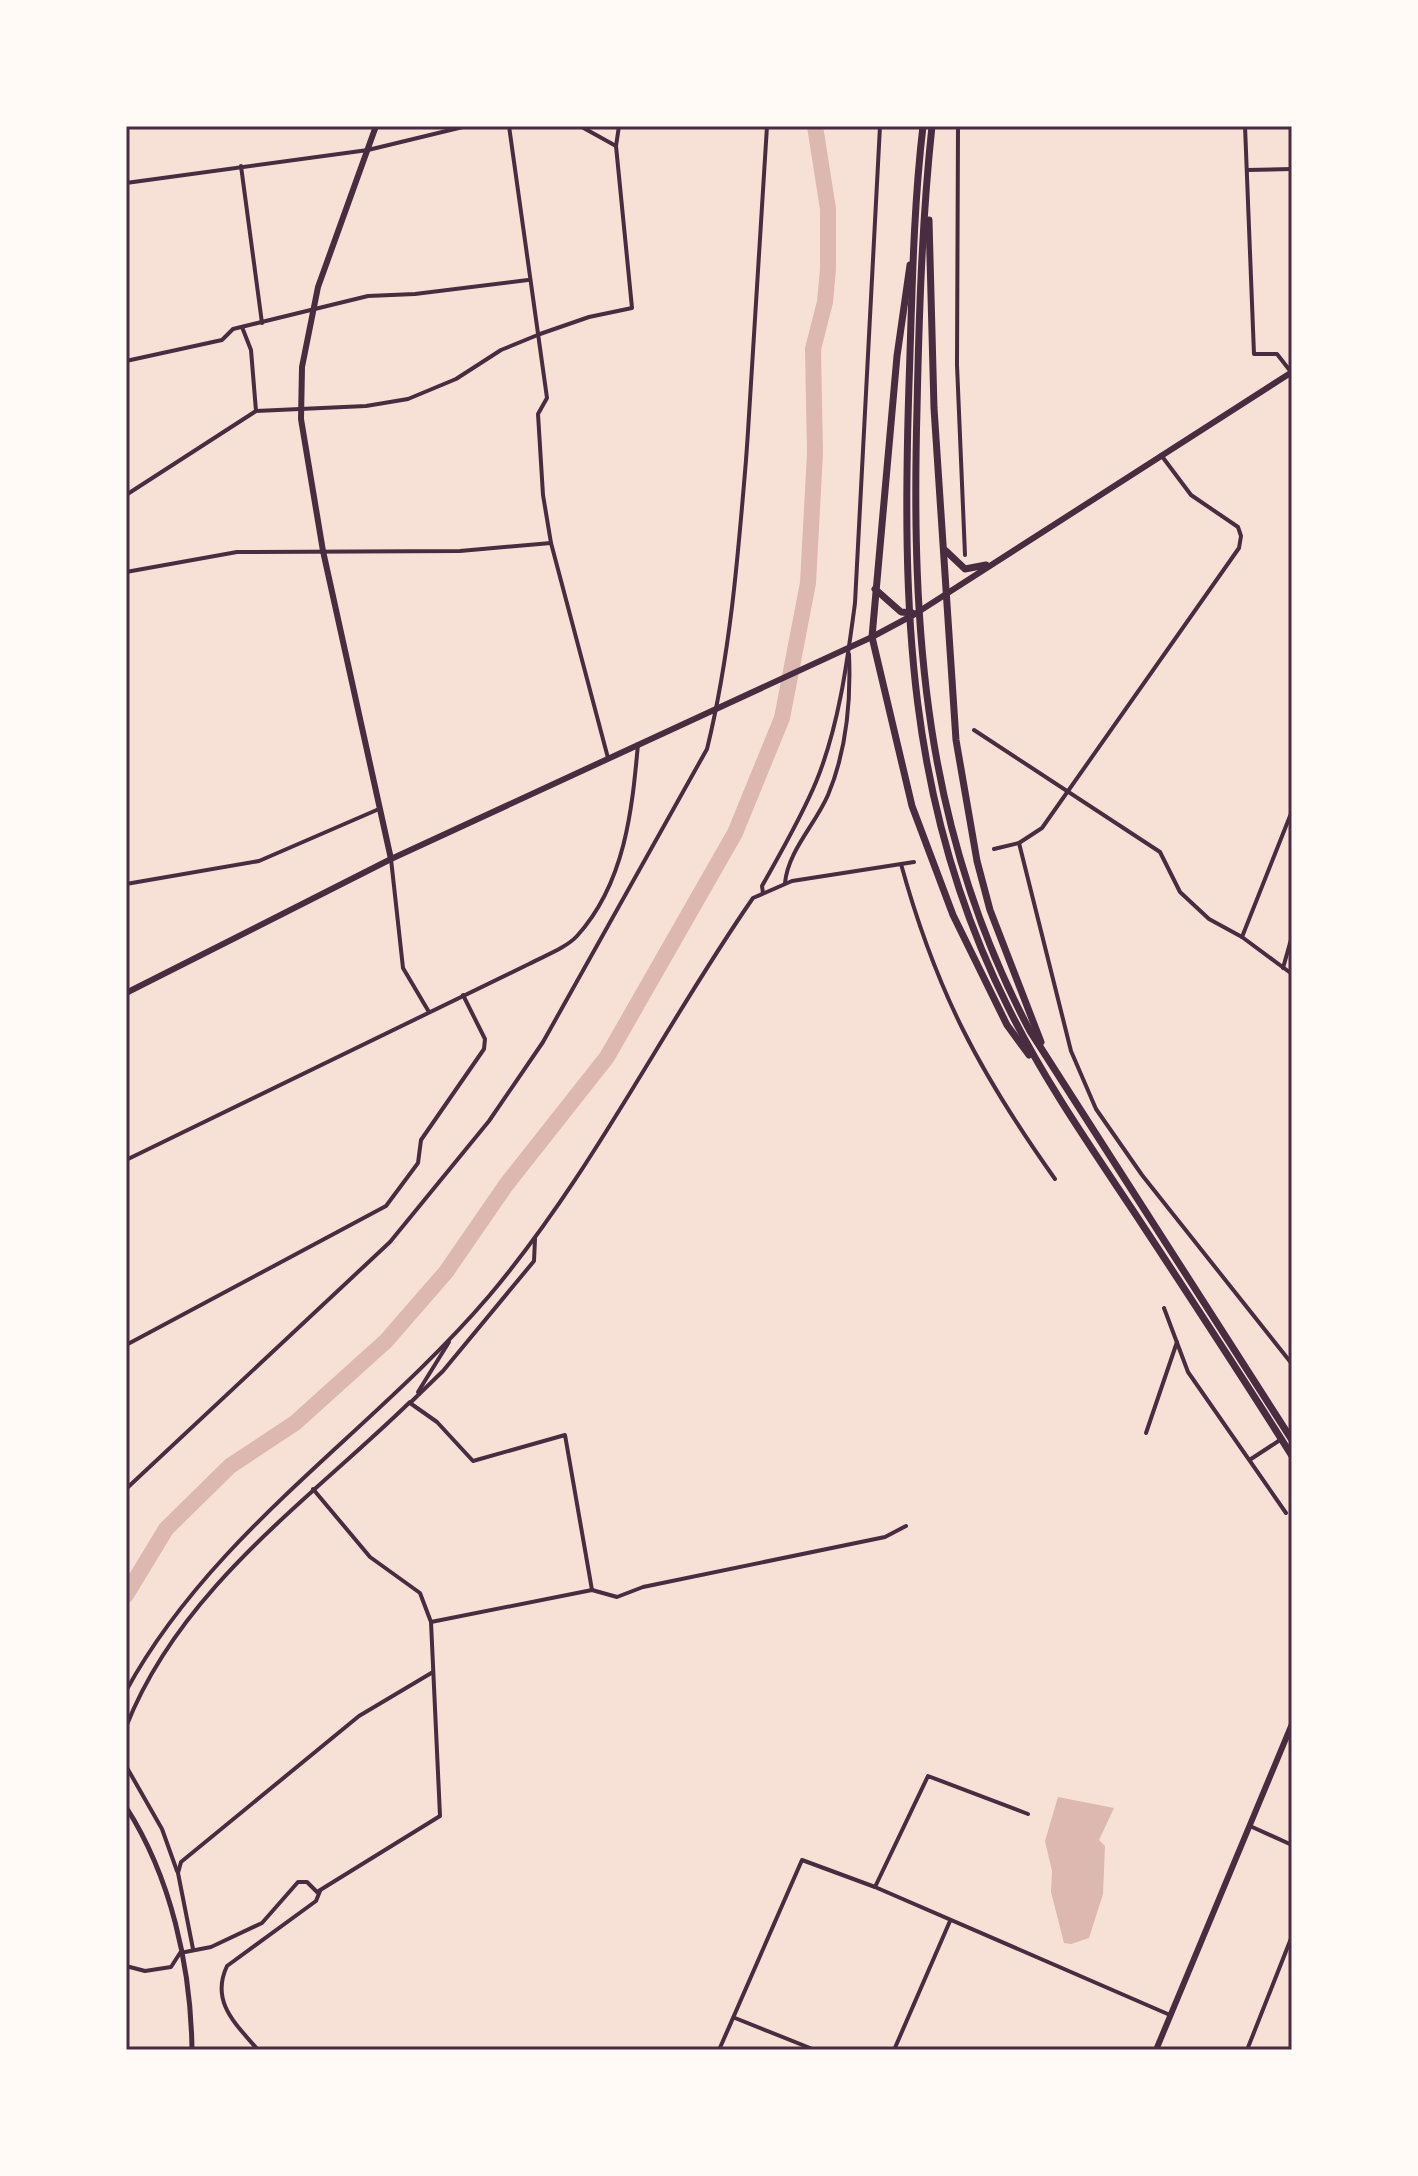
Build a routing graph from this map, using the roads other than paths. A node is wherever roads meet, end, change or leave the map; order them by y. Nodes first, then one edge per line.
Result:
1 (376, 126) edge
2 (467, 126) edge
3 (509, 126) edge
4 (580, 126) edge
5 (619, 126) edge
6 (767, 126) edge
7 (880, 126) edge
8 (923, 126) edge
9 (932, 126) edge
10 (958, 126) edge
11 (1245, 126) edge
12 (616, 146) junction
13 (368, 150) junction
14 (241, 165) junction
15 (1292, 169) edge
16 (929, 170) junction
17 (1247, 170) junction
18 (126, 183) edge
19 (917, 220) junction
20 (529, 280) junction
21 (312, 311) junction
22 (262, 323) junction
23 (242, 327) junction
24 (540, 334) junction
25 (126, 361) edge
26 (1292, 372) edge
27 (301, 408) junction
28 (256, 411) junction
29 (1161, 455) junction
30 (126, 495) edge
31 (551, 543) junction
32 (944, 549) junction
33 (323, 551) junction
34 (965, 555) dead end
35 (986, 565) junction
36 (126, 572) edge
37 (875, 589) junction
38 (947, 593) junction
39 (915, 614) junction
40 (872, 637) junction
41 (849, 648) junction
42 (718, 706) junction
43 (974, 730) dead end
44 (638, 744) junction
45 (608, 758) junction
46 (1068, 794) junction
47 (380, 809) junction
48 (1292, 811) edge
49 (1019, 843) junction
50 (994, 849) dead end
51 (391, 859) junction
52 (914, 862) dead end
53 (901, 864) junction
54 (785, 883) junction
55 (126, 884) edge
56 (763, 893) junction
57 (1292, 936) edge
58 (1242, 937) junction
59 (1283, 968) junction
60 (1292, 974) edge
61 (126, 993) edge
62 (463, 995) junction
63 (429, 1012) junction
64 (1055, 1073) junction
65 (1046, 1078) junction
66 (126, 1160) edge
67 (1055, 1179) dead end
68 (535, 1237) junction
69 (1164, 1308) dead end
70 (450, 1340) junction
71 (1177, 1342) junction
72 (126, 1345) edge
73 (1292, 1364) edge
74 (410, 1403) junction
75 (1292, 1432) edge
76 (1146, 1433) dead end
77 (1292, 1440) edge
78 (1292, 1456) edge
79 (1251, 1459) junction
80 (126, 1489) edge
81 (313, 1489) junction
82 (1286, 1513) dead end
83 (906, 1526) dead end
84 (592, 1590) junction
85 (431, 1622) junction
86 (433, 1672) junction
87 (126, 1691) edge
88 (1292, 1724) edge
89 (126, 1727) edge
90 (126, 1766) edge
91 (126, 1807) edge
92 (1028, 1814) dead end
93 (1249, 1825) junction
94 (1292, 1845) edge
95 (178, 1873) junction
96 (875, 1887) junction
97 (320, 1891) junction
98 (950, 1921) junction
99 (1292, 1936) edge
100 (193, 1950) junction
101 (180, 1953) junction
102 (126, 1966) edge
103 (1170, 2015) junction
104 (735, 2018) junction
105 (192, 2050) edge
106 (258, 2050) edge
107 (719, 2050) edge
108 (815, 2050) edge
109 (894, 2050) edge
110 (1156, 2050) edge
111 (1247, 2050) edge

1 - 13 main road
2 - 13 street
3 - 20 street
4 - 12 street
5 - 12 street
6 - 42 street
7 - 41 street
8 - 19 highway
9 - 16 highway
10 - 34 street
11 - 17 street
12 - 24 street
13 - 14 street
13 - 21 main road
14 - 18 street
14 - 22 street
15 - 17 street
16 - 32 highway
16 - 64 highway
17 - 26 street
19 - 37 highway
19 - 65 highway
20 - 21 street
20 - 24 street
21 - 22 street
21 - 27 main road
22 - 23 street
23 - 25 street
23 - 28 street
24 - 27 street
24 - 31 street
26 - 29 main road
27 - 28 street
27 - 33 main road
28 - 30 street
29 - 35 main road
29 - 46 street
31 - 33 street
31 - 45 street
32 - 35 highway
32 - 38 highway
33 - 36 street
33 - 47 main road
35 - 38 main road
37 - 39 highway
37 - 40 highway
38 - 39 main road
38 - 64 highway
39 - 40 main road
40 - 41 main road
40 - 65 highway
41 - 42 main road
41 - 54 street
41 - 56 street
42 - 44 main road
42 - 80 street
43 - 46 street
44 - 45 main road
44 - 62 street
45 - 51 main road
46 - 49 street
46 - 58 street
47 - 51 main road
47 - 55 street
48 - 58 street
49 - 50 street
49 - 73 street
51 - 61 main road
51 - 63 street
52 - 53 street
53 - 54 street
53 - 67 street
54 - 56 street
56 - 68 street
57 - 59 street
58 - 59 street
59 - 60 street
62 - 63 street
62 - 72 street
63 - 66 street
64 - 77 highway
65 - 78 highway
68 - 70 street
68 - 74 street
69 - 71 street
70 - 74 street
70 - 87 street
71 - 76 street
71 - 79 street
74 - 81 street
74 - 84 street
75 - 79 street
79 - 82 street
81 - 85 street
81 - 89 street
83 - 84 street
84 - 85 street
85 - 86 street
86 - 95 street
86 - 97 street
88 - 93 main road
90 - 95 street
91 - 101 street
92 - 96 street
93 - 94 street
93 - 103 main road
95 - 100 street
96 - 98 street
96 - 104 street
97 - 100 street
97 - 106 street
98 - 103 street
98 - 109 street
99 - 111 street
100 - 101 street
101 - 102 street
101 - 105 street
103 - 110 main road
104 - 107 street
104 - 108 street

